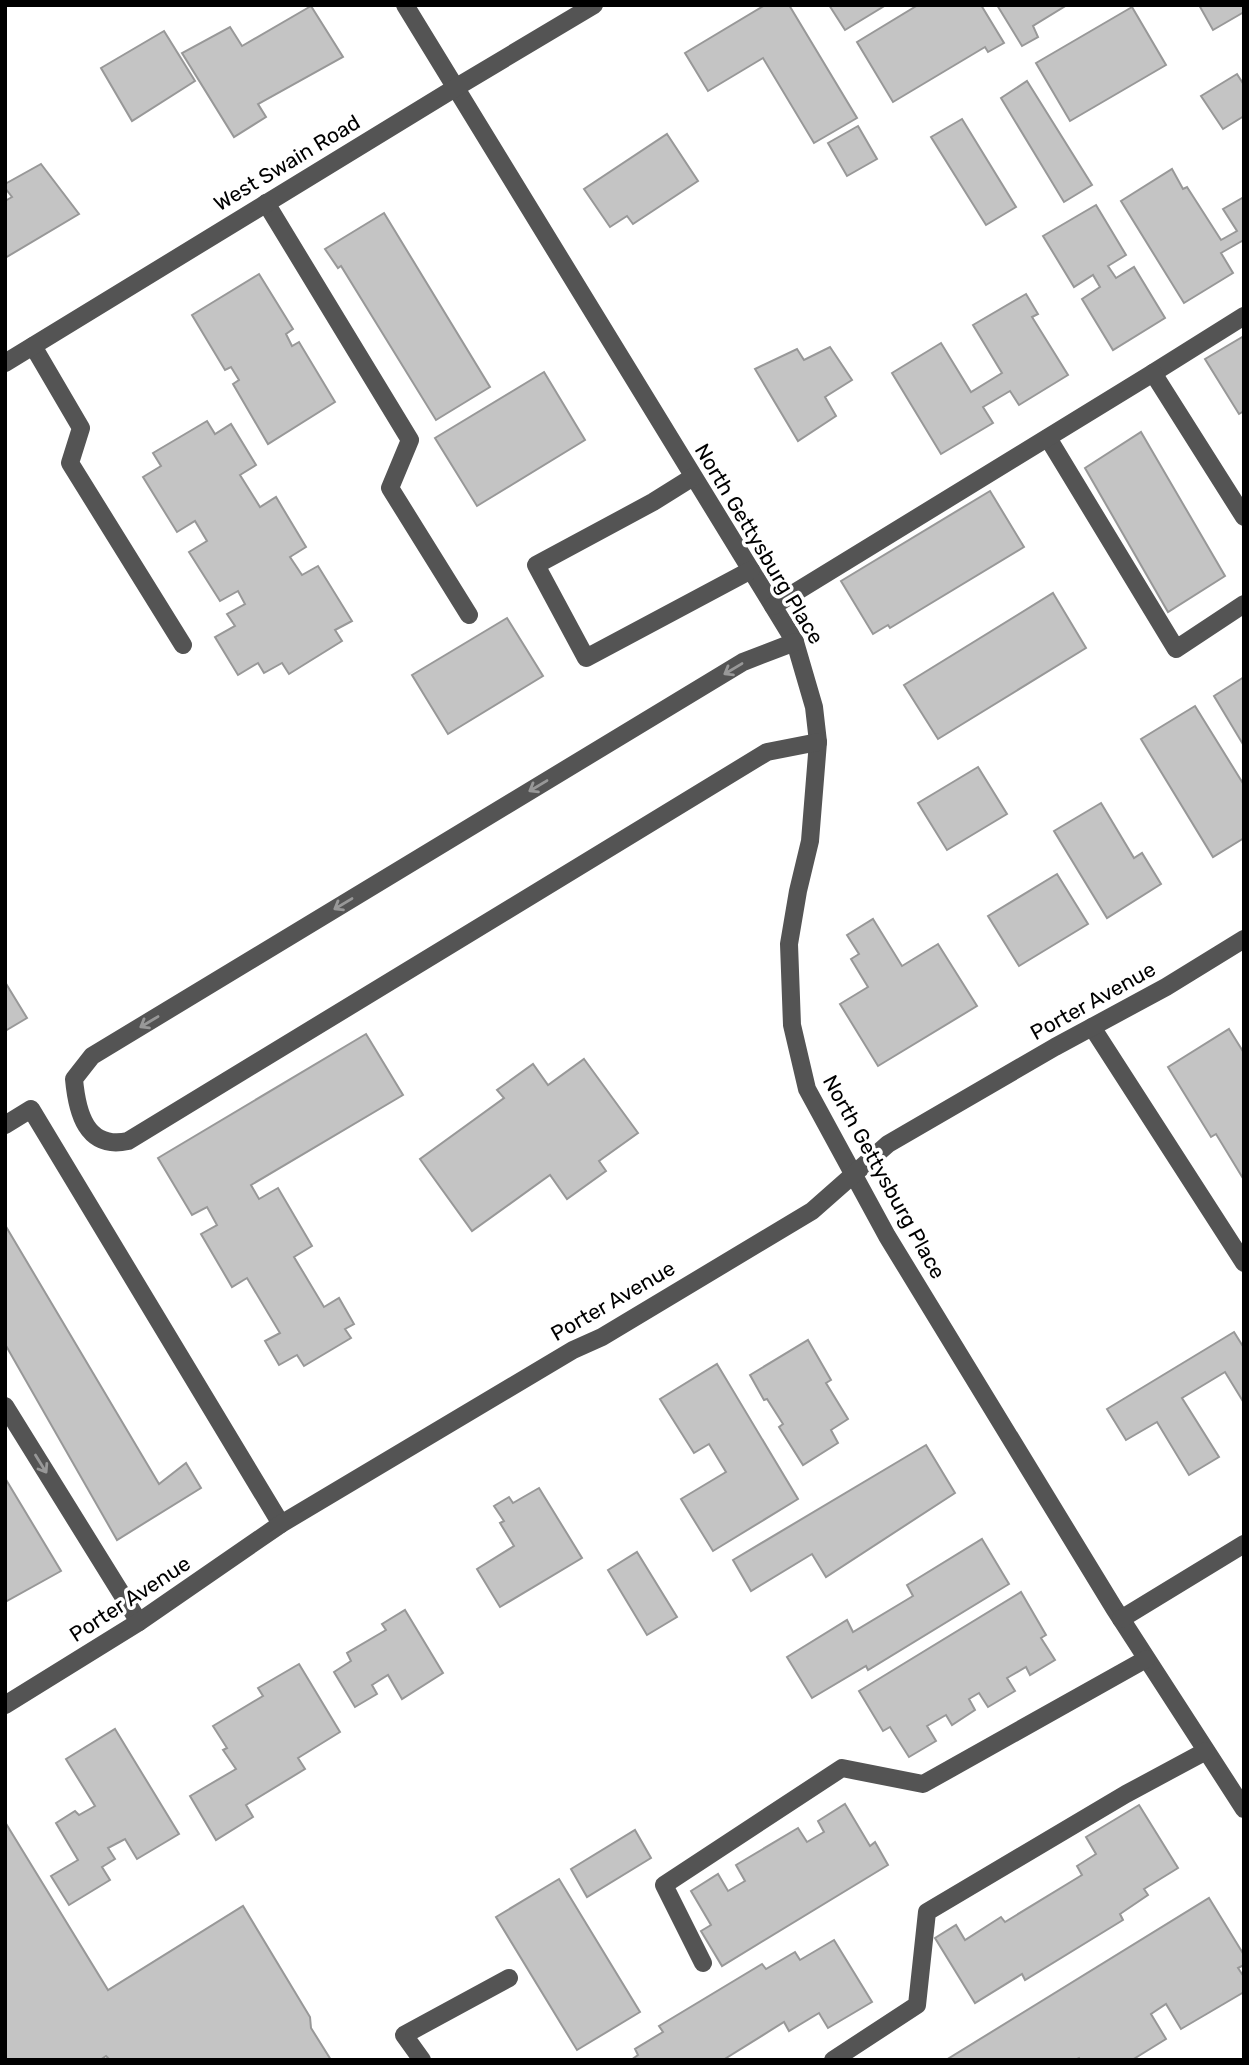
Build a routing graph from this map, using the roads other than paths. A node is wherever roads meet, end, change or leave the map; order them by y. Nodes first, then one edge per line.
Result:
1 (405, 5) edge
2 (594, 5) edge
3 (455, 88) junction
4 (266, 203) junction
5 (1244, 316) edge
6 (33, 346) junction
7 (5, 363) edge
8 (1153, 373) junction
9 (1048, 438) junction
10 (694, 477) junction
11 (1244, 517) edge
12 (751, 570) junction
13 (1244, 604) edge
14 (773, 606) junction
15 (469, 615) dead end
16 (795, 642) junction
17 (183, 645) dead end
18 (818, 742) junction
19 (1244, 939) edge
20 (1091, 1027) junction
21 (5, 1125) edge
22 (853, 1175) junction
23 (1244, 1264) edge
24 (5, 1406) edge
25 (281, 1524) junction
26 (1244, 1545) edge
27 (1121, 1619) junction
28 (139, 1622) junction
29 (1146, 1659) junction
30 (5, 1705) edge
31 (1206, 1751) junction
32 (1244, 1809) edge
33 (703, 1963) dead end
34 (509, 1978) dead end
35 (422, 2060) edge
36 (833, 2060) edge

1 - 3 street, North Gettysburg Place
2 - 3 street, West Swain Road
3 - 4 street, West Swain Road
3 - 10 street, North Gettysburg Place
4 - 6 street, West Swain Road
4 - 15 street
5 - 8 street
6 - 7 street, West Swain Road
6 - 17 street
8 - 9 street
8 - 11 street
9 - 13 street
9 - 14 street
10 - 12 street, North Gettysburg Place
10 - 12 street
12 - 14 street, North Gettysburg Place
14 - 16 street, North Gettysburg Place
16 - 18 street, North Gettysburg Place
16 -> 18 street
18 - 22 street, North Gettysburg Place
19 - 20 street, Porter Avenue
20 - 22 street, Porter Avenue
20 - 23 street
21 - 25 street
22 - 25 street, Porter Avenue
22 - 27 street, North Gettysburg Place
24 -> 28 street
25 - 28 street, Porter Avenue
26 - 27 street
27 - 29 street, North Gettysburg Place
28 - 30 street, Porter Avenue
29 - 31 street, North Gettysburg Place
29 - 33 street
31 - 32 street, North Gettysburg Place
31 - 36 street
34 - 35 street

